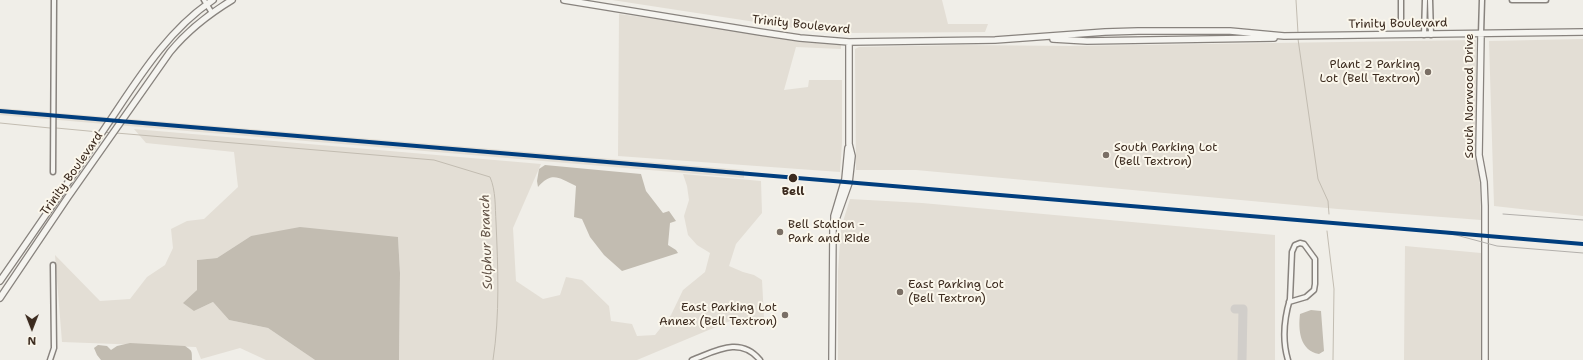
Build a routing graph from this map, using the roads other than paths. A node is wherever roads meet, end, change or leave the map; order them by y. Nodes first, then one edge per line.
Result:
1 (54, 0) edge
2 (213, 0) edge
3 (232, 0) edge
4 (564, 0) edge
5 (1401, 0) edge
6 (1425, 0) edge
7 (1430, 0) edge
8 (1482, 0) edge
9 (1512, 0) edge
10 (1546, 0) edge
11 (206, 2) edge
12 (212, 12) junction
13 (1401, 18) dead end
14 (1583, 32) edge
15 (1481, 34) junction
16 (1428, 35) junction
17 (1284, 36) junction
18 (1037, 37) junction
19 (849, 42) junction
20 (53, 172) dead end
21 (35, 232) junction
22 (42, 236) junction
23 (52, 265) dead end
24 (0, 281) edge
25 (0, 298) edge
26 (1289, 302) junction
27 (50, 360) edge
28 (692, 360) edge
29 (760, 360) edge
30 (832, 360) edge
31 (1288, 360) edge
32 (1485, 360) edge

1 - 20 street
2 - 11 main road, Trinity Boulevard
3 - 12 main road, Trinity Boulevard
4 - 19 main road, Trinity Boulevard
5 - 13 street
6 - 16 street
7 - 16 street
8 - 15 street, South Norwood Drive
9 - 10 street
11 - 12 street
11 - 21 main road, Trinity Boulevard
12 - 22 main road, Trinity Boulevard
14 - 15 main road, Trinity Boulevard
15 - 16 main road, Trinity Boulevard
15 - 32 main road, South Norwood Drive
16 - 17 main road, Trinity Boulevard
17 - 18 main road, Trinity Boulevard
17 - 18 main road, Trinity Boulevard
18 - 19 main road, Trinity Boulevard
19 - 30 main road
21 - 22 main road
21 - 24 main road, Trinity Boulevard
22 - 25 main road, Trinity Boulevard
23 - 27 street
26 - 26 street
26 - 31 street
28 - 29 street

